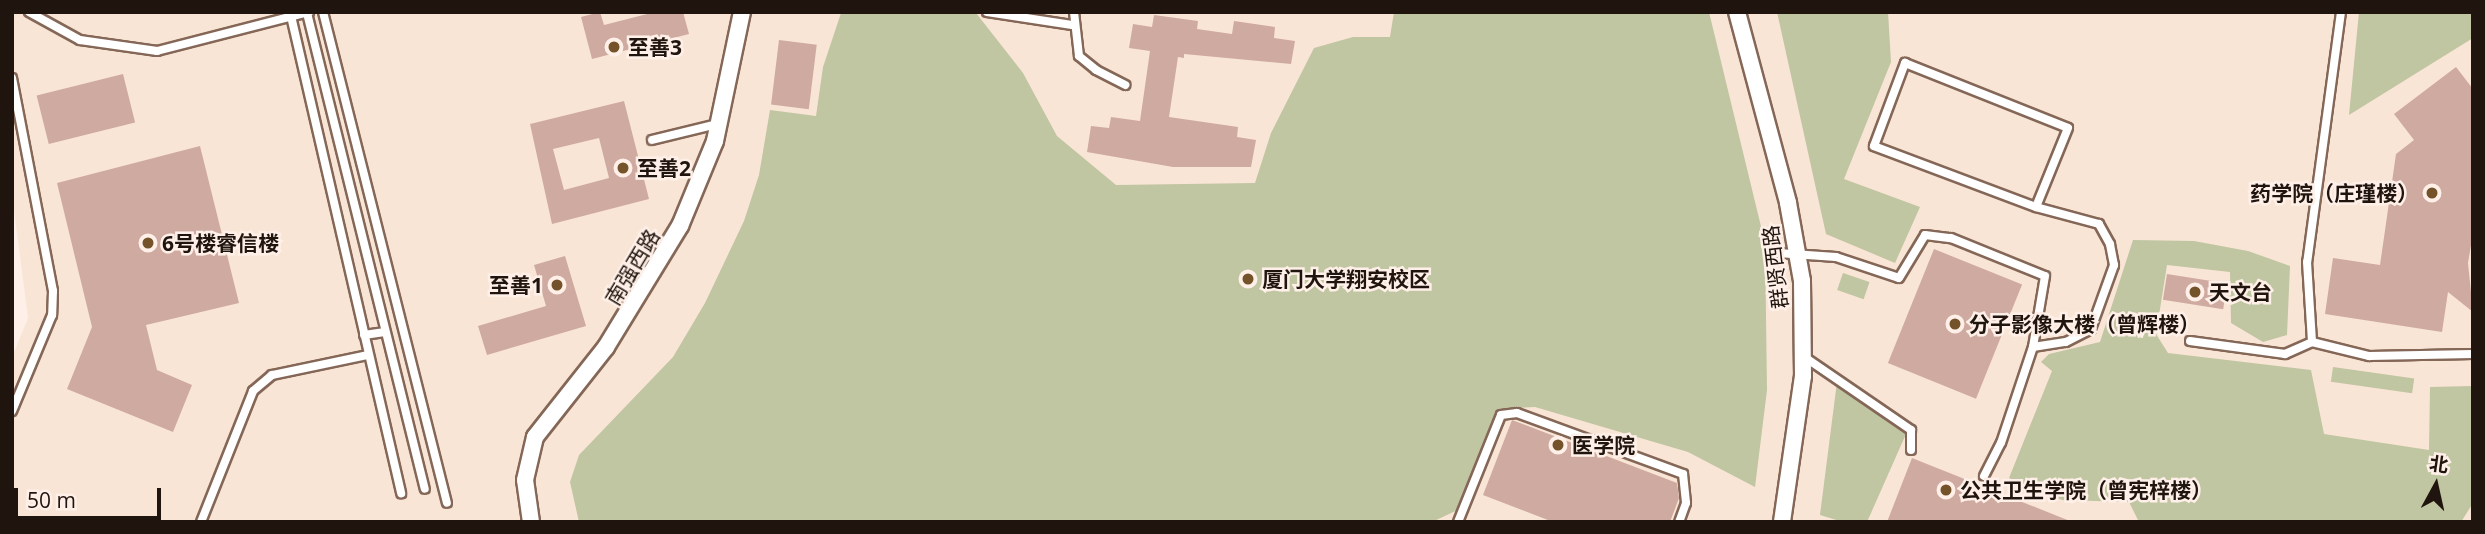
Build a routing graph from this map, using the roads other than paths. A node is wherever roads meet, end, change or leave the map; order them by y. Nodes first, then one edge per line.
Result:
1 (29, 12) edge
2 (308, 12) edge
3 (323, 12) edge
4 (742, 12) edge
5 (987, 12) edge
6 (1074, 12) edge
7 (1737, 12) edge
8 (2341, 12) edge
9 (291, 16) junction
10 (1072, 25) junction
11 (12, 78) edge
12 (1125, 85) dead end
13 (719, 124) junction
14 (336, 137) junction
15 (652, 140) dead end
16 (318, 141) junction
17 (2036, 207) junction
18 (1797, 251) junction
19 (1778, 253) dead end
20 (385, 332) junction
21 (364, 335) junction
22 (2190, 341) dead end
23 (2312, 342) junction
24 (2033, 347) junction
25 (2473, 354) edge
26 (368, 355) junction
27 (1802, 355) junction
28 (12, 411) edge
29 (1911, 450) dead end
30 (1984, 476) dead end
31 (425, 489) dead end
32 (401, 494) dead end
33 (447, 503) dead end
34 (201, 522) edge
35 (531, 522) edge
36 (1458, 522) edge
37 (1679, 522) edge
38 (1782, 522) edge

1 - 9 lane
2 - 9 lane
2 - 14 lane
3 - 33 lane
4 - 13 street, 南强西路
5 - 10 lane
6 - 10 lane
7 - 18 street, 群贤西路
8 - 23 lane
9 - 16 lane
10 - 12 lane
11 - 28 lane
13 - 15 lane
13 - 35 street, 南强西路
14 - 16 lane
14 - 20 lane
16 - 21 lane
17 - 17 lane
17 - 24 lane
18 - 19 lane
18 - 24 lane
18 - 27 street, 群贤西路
20 - 21 lane
20 - 31 lane
21 - 26 lane
22 - 23 lane
23 - 25 lane
24 - 30 lane
26 - 32 lane
26 - 34 lane
27 - 29 lane
27 - 38 street, 群贤西路
36 - 37 lane

